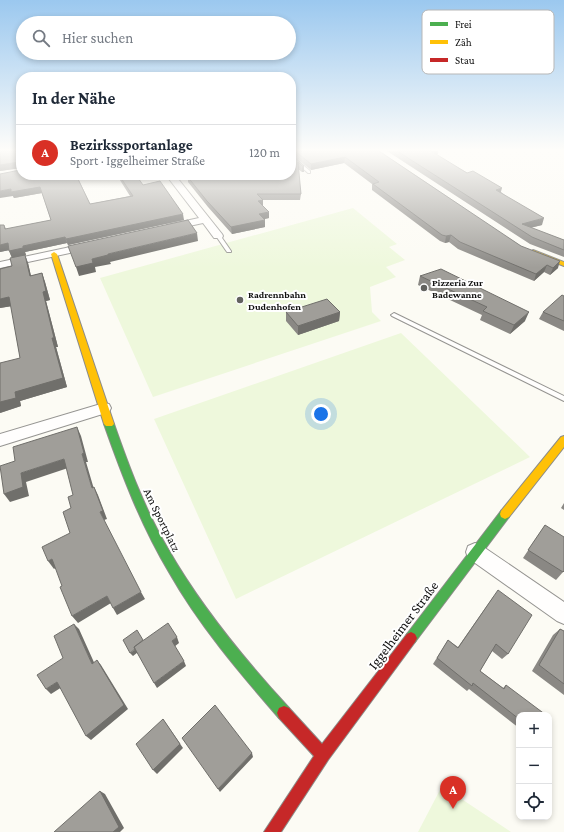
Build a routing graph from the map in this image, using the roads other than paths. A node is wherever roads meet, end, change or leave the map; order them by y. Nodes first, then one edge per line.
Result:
1 (182, 190) edge
2 (205, 220) junction
3 (160, 230) edge
4 (218, 236) joint
5 (100, 244) edge
6 (524, 248) edge
7 (229, 251) dead end
8 (54, 254) junction
9 (564, 264) edge
10 (0, 266) edge
11 (394, 315) dead end
12 (564, 399) edge
13 (104, 408) junction
14 (0, 440) edge
15 (564, 440) edge
16 (475, 552) junction
17 (564, 614) edge
18 (323, 755) junction
19 (272, 832) edge

1 - 2 street
2 - 3 street
2 - 4 street
4 - 7 lane
5 - 8 street
6 - 9 street
8 - 10 street
8 - 13 street, Am Sportplatz
11 - 12 lane
13 - 14 street
13 - 18 street, Am Sportplatz
15 - 16 street, Iggelheimer Straße
16 - 17 street
16 - 18 street, Iggelheimer Straße
18 - 19 street, Iggelheimer Straße

